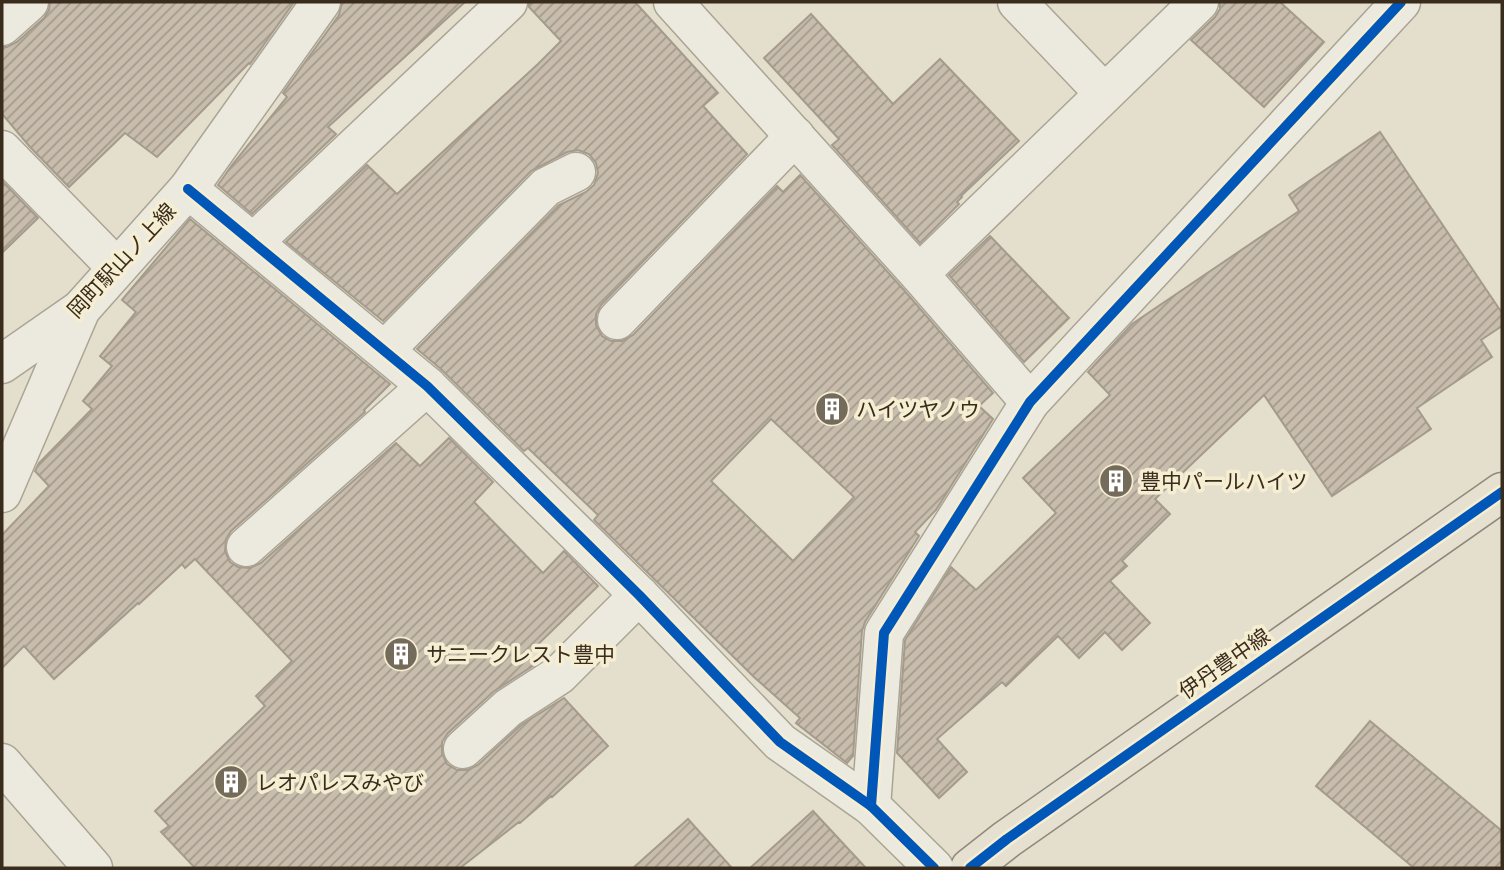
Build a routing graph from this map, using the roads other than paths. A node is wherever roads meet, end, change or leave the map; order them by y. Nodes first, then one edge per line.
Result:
1 (29, 2) edge
2 (321, 2) edge
3 (509, 2) edge
4 (673, 2) edge
5 (1017, 2) edge
6 (1199, 2) edge
7 (1401, 2) edge
8 (2, 26) edge
9 (1104, 93) junction
10 (795, 136) junction
11 (2, 150) edge
12 (576, 172) dead end
13 (188, 189) junction
14 (254, 242) junction
15 (117, 268) junction
16 (919, 274) junction
17 (81, 309) junction
18 (617, 320) dead end
19 (385, 350) junction
20 (2, 364) edge
21 (428, 386) junction
22 (1030, 402) junction
23 (1502, 492) edge
24 (2, 493) edge
25 (246, 547) dead end
26 (639, 595) junction
27 (463, 749) dead end
28 (2, 763) edge
29 (870, 806) junction
30 (93, 868) edge
31 (934, 868) edge
32 (970, 868) edge

1 - 8 street
2 - 13 street, 岡町駅山ノ上線
3 - 14 street
4 - 10 street
5 - 9 street
6 - 9 street
7 - 22 street
9 - 16 street
10 - 16 street
10 - 18 street
11 - 15 street
12 - 19 street
13 - 14 street
13 - 15 street, 岡町駅山ノ上線
14 - 19 street
15 - 17 street, 岡町駅山ノ上線
16 - 22 street
17 - 20 street, 岡町駅山ノ上線
17 - 24 street
19 - 21 street
21 - 25 street
21 - 26 street
22 - 29 street
23 - 32 main road, 伊丹豊中線
26 - 27 street
26 - 29 street
28 - 30 street
29 - 31 street

